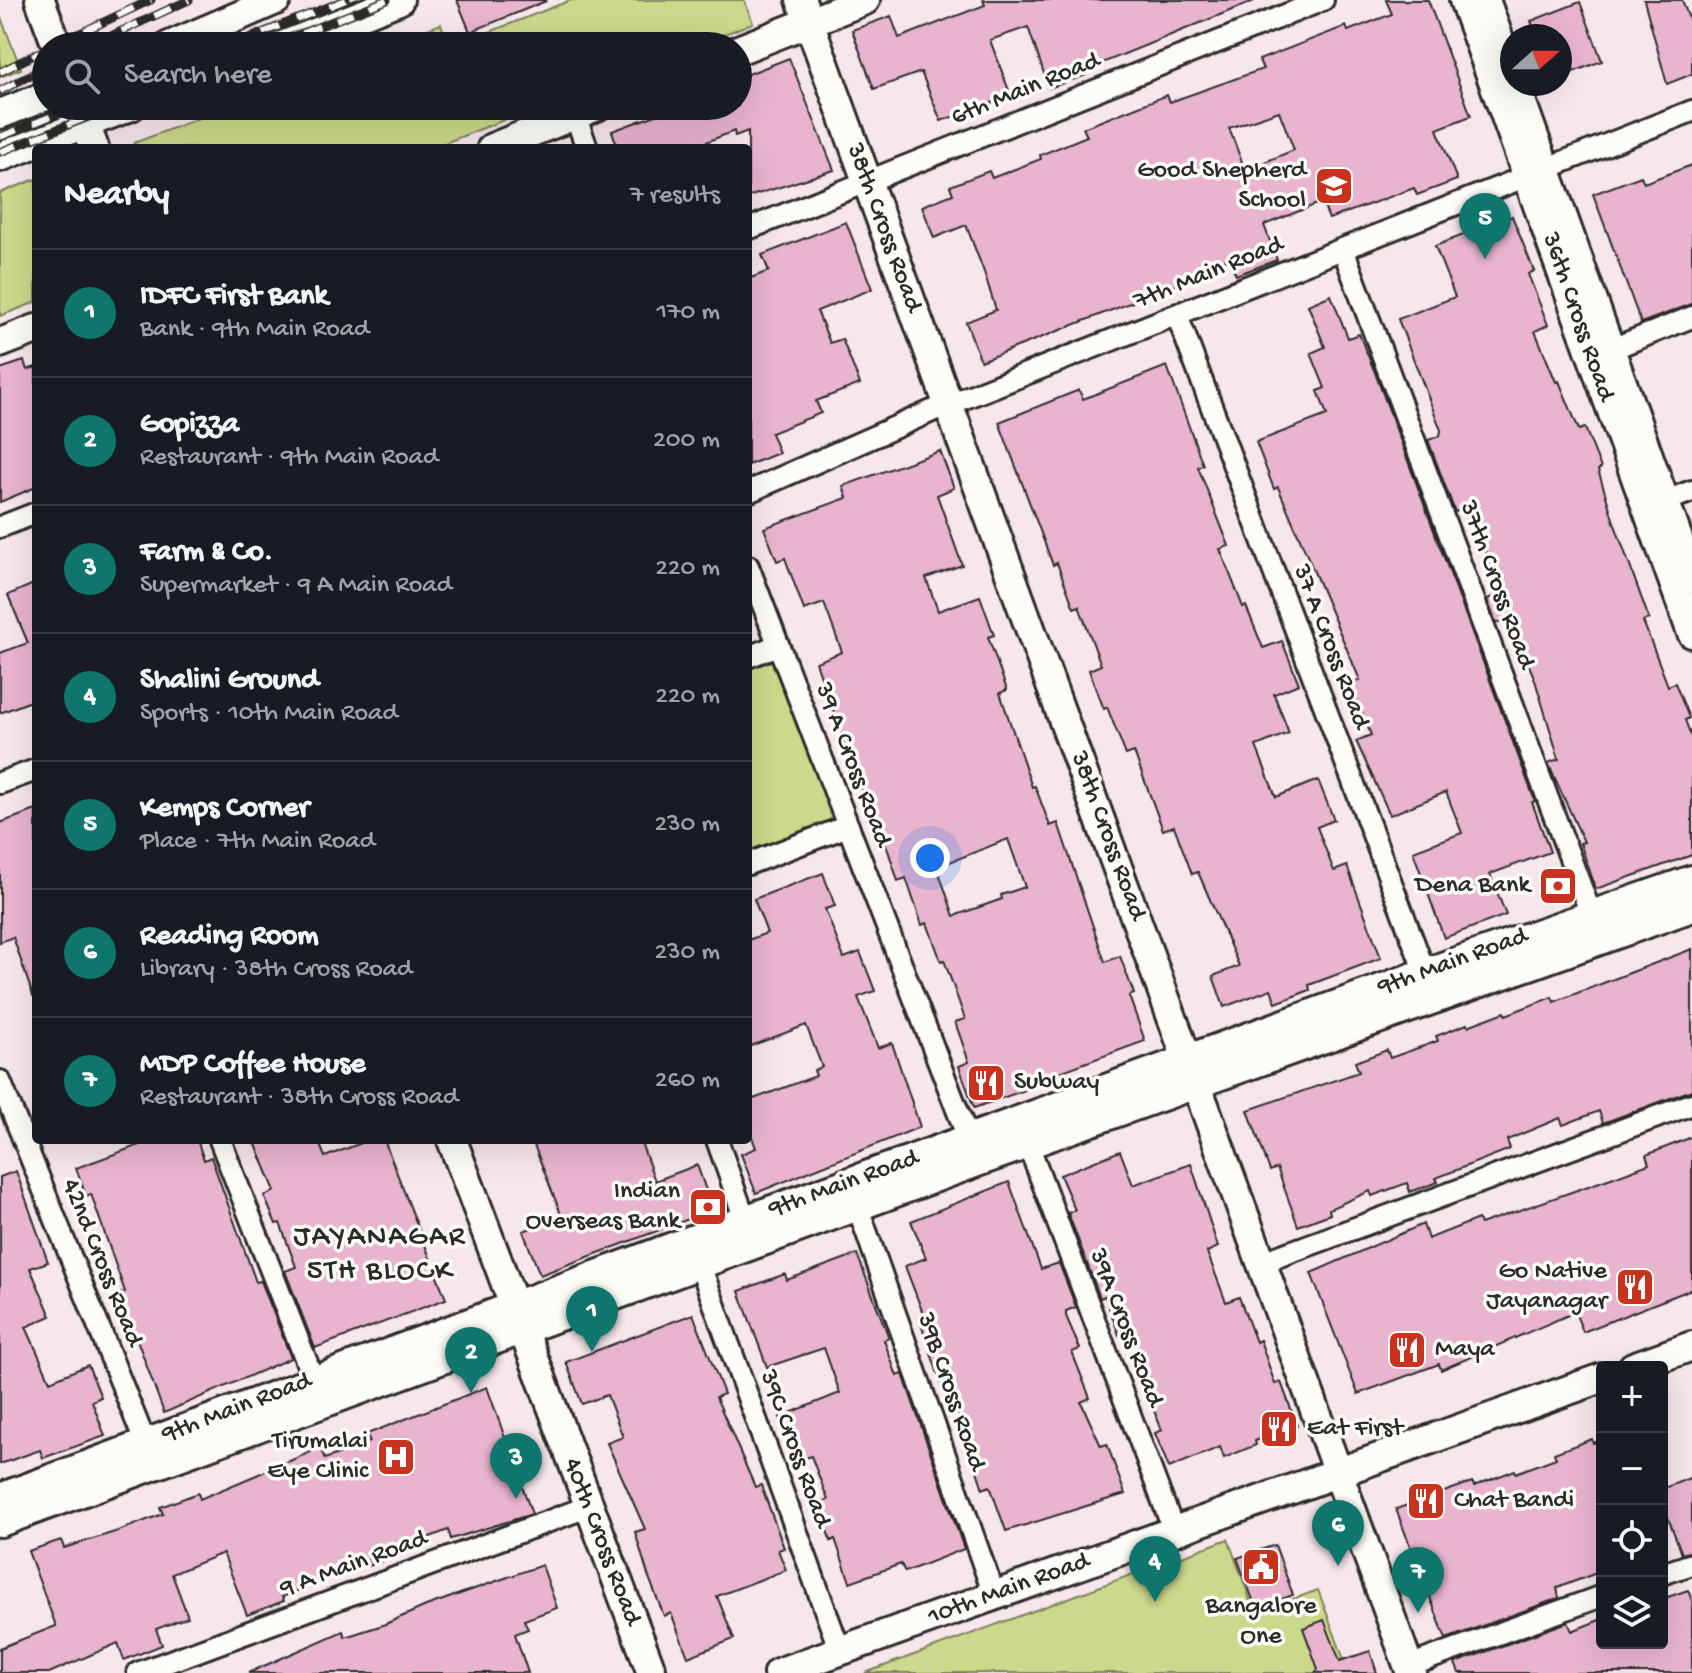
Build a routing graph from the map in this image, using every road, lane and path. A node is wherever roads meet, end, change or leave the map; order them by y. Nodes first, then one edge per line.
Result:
1 (40, 0) edge
2 (276, 0) edge
3 (399, 0) edge
4 (865, 0) edge
5 (1323, 0) edge
6 (1464, 0) edge
7 (1485, 0) edge
8 (805, 11) edge
9 (52, 32) edge
10 (202, 32) edge
11 (318, 32) edge
12 (752, 42) edge
13 (1500, 42) edge
14 (1518, 96) edge
15 (32, 101) edge
16 (1692, 111) edge
17 (0, 114) edge
18 (561, 120) edge
19 (586, 120) edge
20 (86, 126) edge
21 (36, 144) edge
22 (502, 144) edge
23 (587, 144) edge
24 (32, 145) edge
25 (0, 157) edge
26 (1536, 173) junction
27 (865, 182) junction
28 (752, 227) edge
29 (1343, 249) junction
30 (1177, 315) junction
31 (1692, 317) edge
32 (32, 331) edge
33 (0, 343) edge
34 (1600, 353) junction
35 (949, 405) junction
36 (752, 490) edge
37 (1692, 491) edge
38 (1654, 506) junction
39 (32, 515) edge
40 (0, 527) edge
41 (752, 577) edge
42 (1692, 578) edge
43 (1692, 633) edge
44 (778, 645) junction
45 (752, 655) edge
46 (32, 771) edge
47 (0, 783) edge
48 (848, 826) junction
49 (752, 862) edge
50 (1692, 880) edge
51 (1692, 907) edge
52 (1596, 927) junction
53 (1430, 985) junction
54 (1193, 1072) junction
55 (0, 1081) edge
56 (1692, 1104) edge
57 (222, 1144) edge
58 (453, 1144) edge
59 (718, 1144) edge
60 (1028, 1144) junction
61 (973, 1151) junction
62 (857, 1205) junction
63 (749, 1232) junction
64 (1263, 1262) junction
65 (700, 1265) junction
66 (516, 1317) junction
67 (1692, 1346) edge
68 (1650, 1361) edge
69 (1596, 1380) edge
70 (318, 1391) junction
71 (150, 1454) junction
72 (1338, 1474) junction
73 (0, 1498) edge
74 (587, 1507) junction
75 (0, 1522) edge
76 (1174, 1531) junction
77 (1692, 1564) edge
78 (1668, 1572) edge
79 (994, 1595) junction
80 (1596, 1598) edge
81 (840, 1651) junction
82 (1410, 1670) edge
83 (138, 1673) edge
84 (652, 1673) edge
85 (778, 1673) edge

1 - 9 main road
2 - 10 main road
3 - 11 main road
4 - 8 main road
5 - 27 street, 6th Main Road
6 - 26 main road, 36th Cross Road
7 - 13 main road
8 - 12 main road
8 - 27 main road, 38th Cross Road
14 - 26 main road, 36th Cross Road
15 - 17 main road
16 - 26 street, 7th Main Road
18 - 22 main road
19 - 23 street
20 - 21 main road
24 - 25 main road
26 - 29 street, 7th Main Road
26 - 34 main road, 36th Cross Road
27 - 28 street, 6th Main Road
27 - 35 main road, 38th Cross Road
29 - 30 street, 7th Main Road
29 - 52 street, 37th Cross Road
30 - 35 street, 7th Main Road
30 - 53 street, 37 A Cross Road
31 - 34 street
32 - 33 main road
34 - 38 main road, 36th Cross Road
35 - 36 street, 7th Main Road
35 - 54 main road, 38th Cross Road
37 - 38 street
38 - 42 main road, 36th Cross Road
38 - 43 main road, 36th Cross Road
39 - 40 street
41 - 44 street, 39 A Cross Road
44 - 45 street
44 - 48 street, 39 A Cross Road
46 - 47 street
48 - 49 street
48 - 61 street, 39 A Cross Road
50 - 52 main road, 9th Main Road
51 - 52 main road, 9th Main Road
52 - 53 main road, 9th Main Road
53 - 54 main road, 9th Main Road
54 - 60 main road, 9th Main Road
54 - 61 main road, 9th Main Road
54 - 64 main road, 38th Cross Road
55 - 71 street, 42nd Cross Road
56 - 64 street
57 - 70 street
58 - 66 main road, 40th Cross Road
59 - 63 street
60 - 61 main road, 9th Main Road
60 - 76 street, 39A Cross Road
61 - 62 main road, 9th Main Road
61 - 63 main road, 9th Main Road
62 - 63 main road, 9th Main Road
62 - 79 street, 39B Cross Road
63 - 65 main road, 9th Main Road
63 - 66 main road, 9th Main Road
64 - 72 main road, 38th Cross Road
65 - 66 main road, 9th Main Road
65 - 81 street, 39C Cross Road
66 - 70 main road, 9th Main Road
66 - 74 main road, 40th Cross Road
67 - 68 main road
69 - 72 main road, 10th Main Road
70 - 71 main road, 9th Main Road
71 - 73 main road, 9th Main Road
71 - 75 main road, 9th Main Road
72 - 76 main road, 10th Main Road
72 - 82 main road, 38th Cross Road
74 - 83 street, 9 A Main Road
74 - 84 main road, 40th Cross Road
76 - 79 main road, 10th Main Road
77 - 78 street
79 - 81 main road, 10th Main Road
80 - 82 street
81 - 85 main road, 10th Main Road

